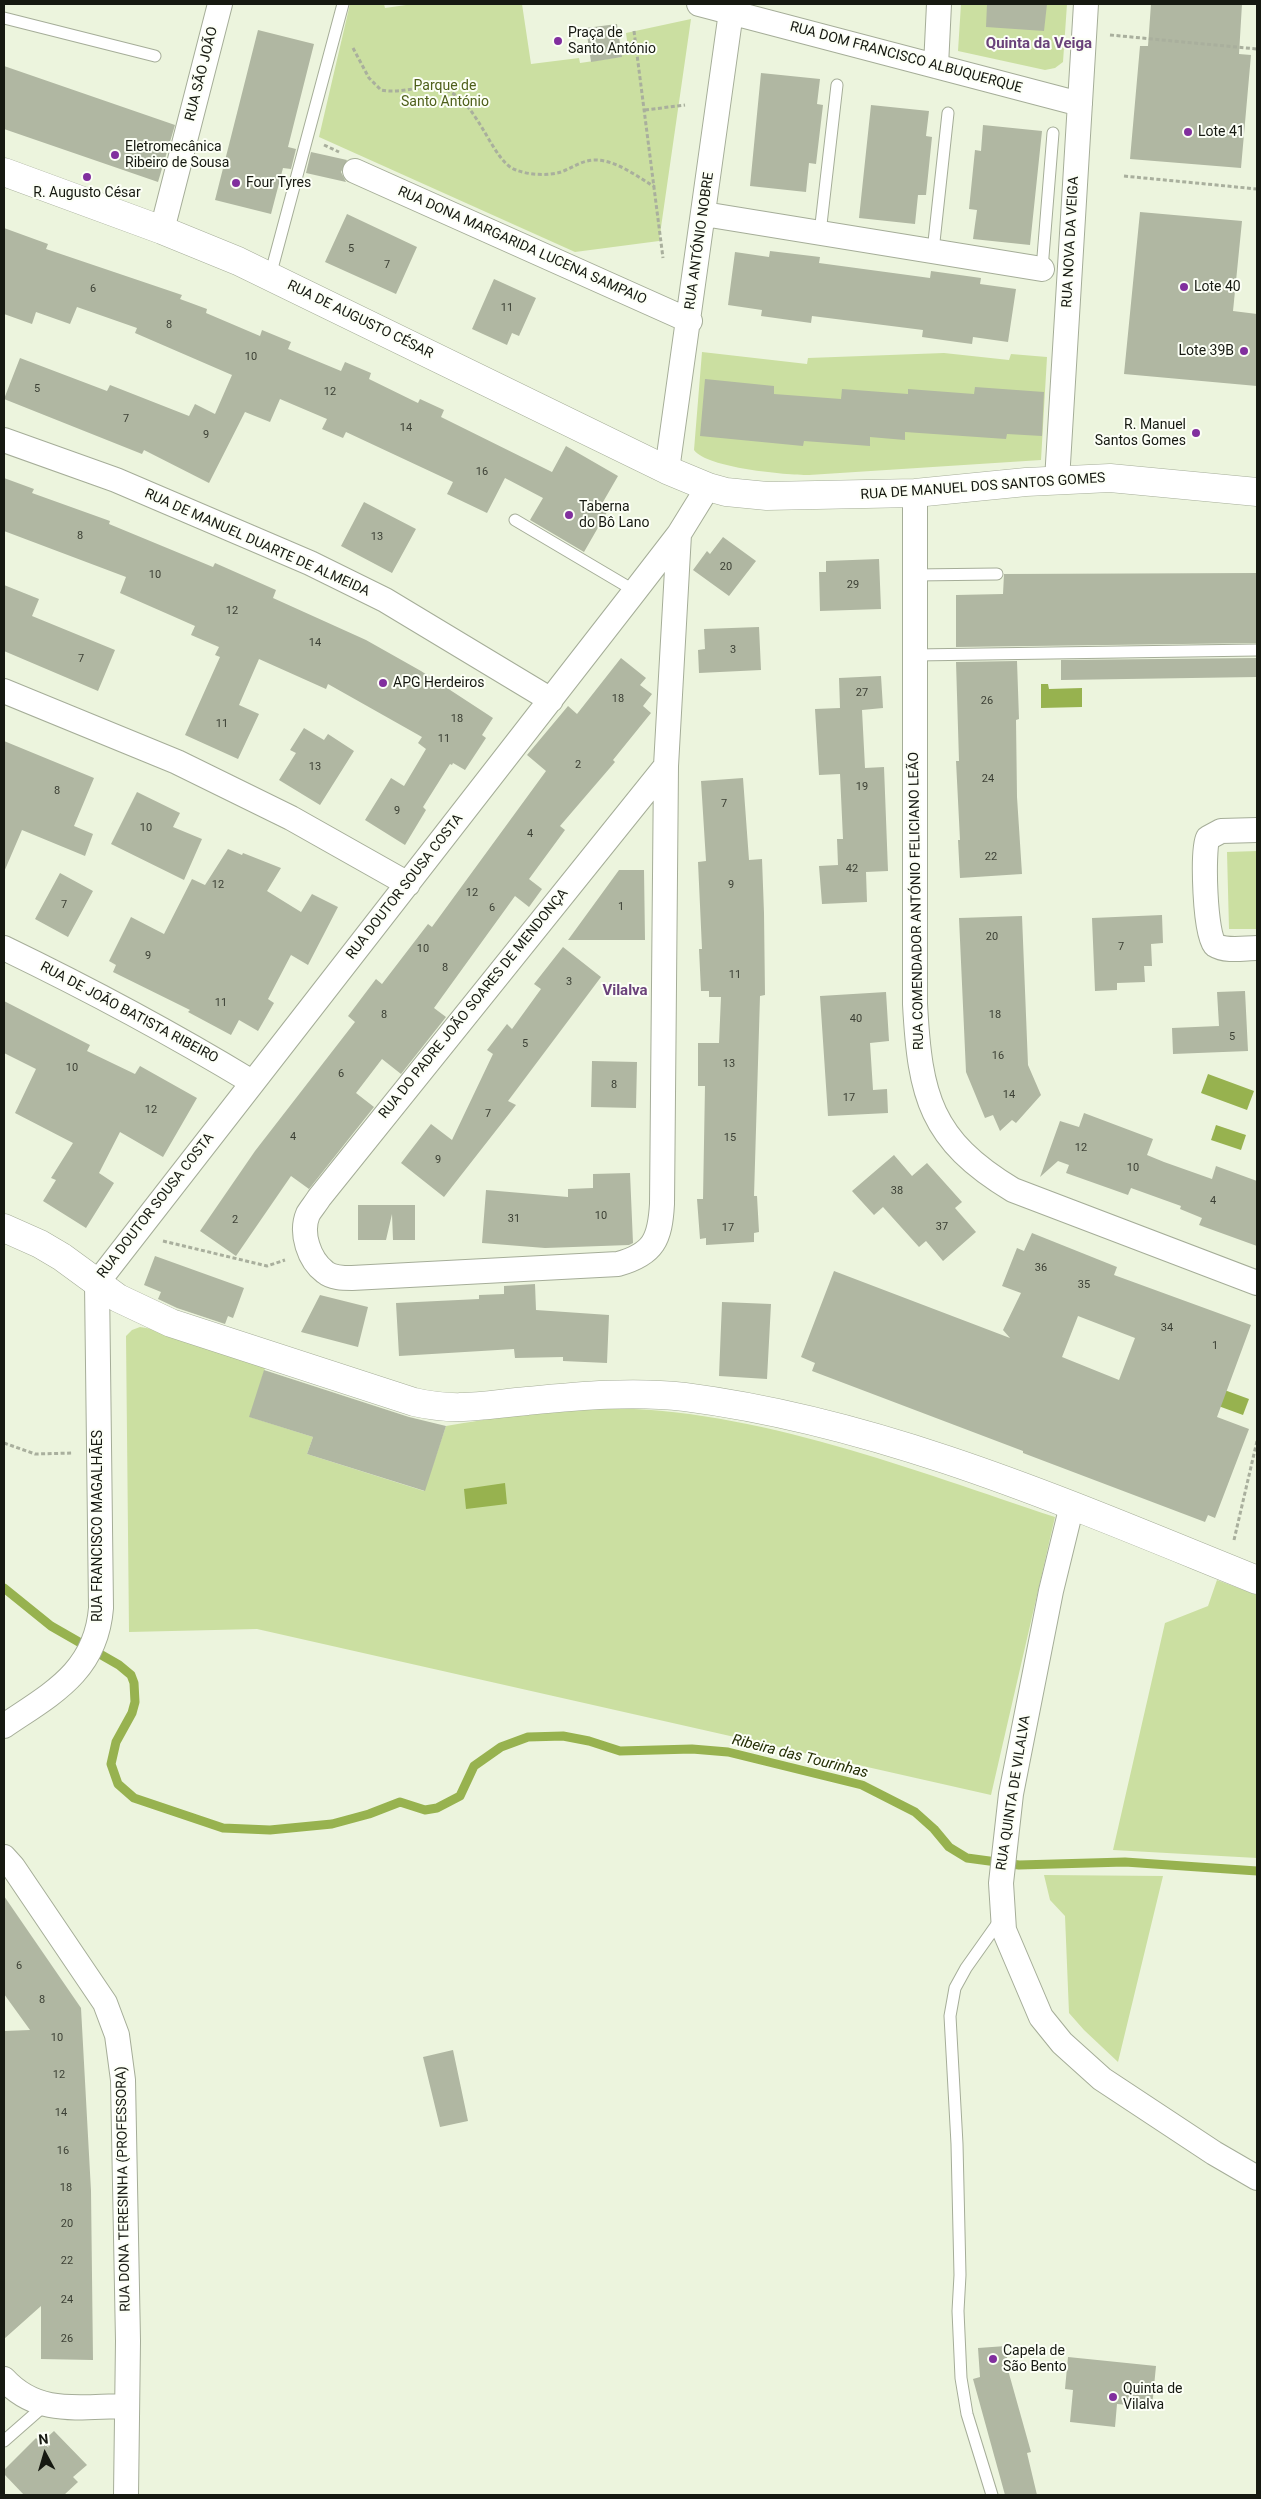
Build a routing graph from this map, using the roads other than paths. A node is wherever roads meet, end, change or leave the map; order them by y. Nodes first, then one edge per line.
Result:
1 (220, 4) edge
2 (343, 4) edge
3 (699, 4) edge
4 (939, 4) edge
5 (1086, 4) edge
6 (731, 12) junction
7 (4, 18) edge
8 (155, 56) dead end
9 (936, 66) junction
10 (838, 85) dead end
11 (1080, 104) junction
12 (948, 113) dead end
13 (1053, 133) dead end
14 (355, 171) dead end
15 (4, 172) edge
16 (704, 214) junction
17 (162, 230) junction
18 (820, 233) junction
19 (933, 251) junction
20 (1042, 269) joint
21 (270, 276) junction
22 (690, 320) junction
23 (4, 440) edge
24 (667, 470) junction
25 (1057, 480) junction
26 (708, 487) junction
27 (1257, 492) edge
28 (916, 493) junction
29 (515, 520) dead end
30 (679, 534) junction
31 (998, 574) dead end
32 (915, 575) junction
33 (635, 592) junction
34 (1257, 650) edge
35 (915, 655) junction
36 (4, 690) edge
37 (551, 700) junction
38 (666, 766) junction
39 (1257, 830) edge
40 (408, 884) junction
41 (4, 948) edge
42 (1257, 948) edge
43 (252, 1082) junction
44 (4, 1228) edge
45 (97, 1283) junction
46 (1257, 1283) edge
47 (1072, 1505) junction
48 (1257, 1580) edge
49 (4, 1726) edge
50 (4, 1858) edge
51 (1003, 1917) junction
52 (1257, 2178) edge
53 (4, 2379) edge
54 (45, 2405) junction
55 (127, 2406) junction
56 (4, 2440) edge
57 (126, 2495) edge
58 (992, 2495) edge

1 - 17 street, RUA SÃO JOÃO
2 - 21 lane
3 - 6 street, RUA DOM FRANCISCO ALBUQUERQUE
4 - 9 street
5 - 11 street, RUA NOVA DA VEIGA
6 - 9 street, RUA DOM FRANCISCO ALBUQUERQUE
6 - 16 street, RUA ANTÓNIO NOBRE
7 - 8 lane
9 - 11 street, RUA DOM FRANCISCO ALBUQUERQUE
10 - 18 lane
11 - 25 street, RUA NOVA DA VEIGA
12 - 19 lane
13 - 20 lane
14 - 22 street, RUA DONA MARGARIDA LUCENA SAMPAIO
15 - 17 street, RUA DE AUGUSTO CÉSAR
16 - 18 street
16 - 22 street, RUA ANTÓNIO NOBRE
17 - 21 street, RUA DE AUGUSTO CÉSAR
18 - 19 street
19 - 20 street
21 - 24 street, RUA DE AUGUSTO CÉSAR
22 - 24 street, RUA ANTÓNIO NOBRE
23 - 37 street, RUA DE MANUEL DUARTE DE ALMEIDA
24 - 26 street, RUA DE AUGUSTO CÉSAR
25 - 27 street, RUA DE MANUEL DOS SANTOS GOMES
25 - 28 street, RUA DE MANUEL DOS SANTOS GOMES
26 - 28 street, RUA DE MANUEL DOS SANTOS GOMES
26 - 30 street, RUA DOUTOR SOUSA COSTA
28 - 32 street, RUA COMENDADOR ANTÓNIO FELICIANO LEÃO
29 - 33 lane
30 - 33 street, RUA DOUTOR SOUSA COSTA
30 - 38 street
31 - 32 lane
32 - 35 street, RUA COMENDADOR ANTÓNIO FELICIANO LEÃO
33 - 37 street, RUA DOUTOR SOUSA COSTA
34 - 35 lane
35 - 46 street, RUA COMENDADOR ANTÓNIO FELICIANO LEÃO
36 - 40 street
37 - 40 street, RUA DOUTOR SOUSA COSTA
38 - 38 street, RUA DO PADRE JOÃO SOARES DE MENDONÇA
39 - 42 street
40 - 43 street, RUA DOUTOR SOUSA COSTA
41 - 43 street, RUA DE JOÃO BATISTA RIBEIRO
43 - 45 street, RUA DOUTOR SOUSA COSTA
44 - 45 street
45 - 47 street
45 - 49 street, RUA FRANCISCO MAGALHÃES
47 - 48 street
47 - 51 street, RUA QUINTA DE VILALVA
50 - 55 street, RUA DONA TERESINHA (PROFESSORA)
51 - 52 street, RUA QUINTA DE VILALVA
51 - 58 lane
53 - 54 street
54 - 55 street
54 - 56 lane
55 - 57 street, RUA DONA TERESINHA (PROFESSORA)

